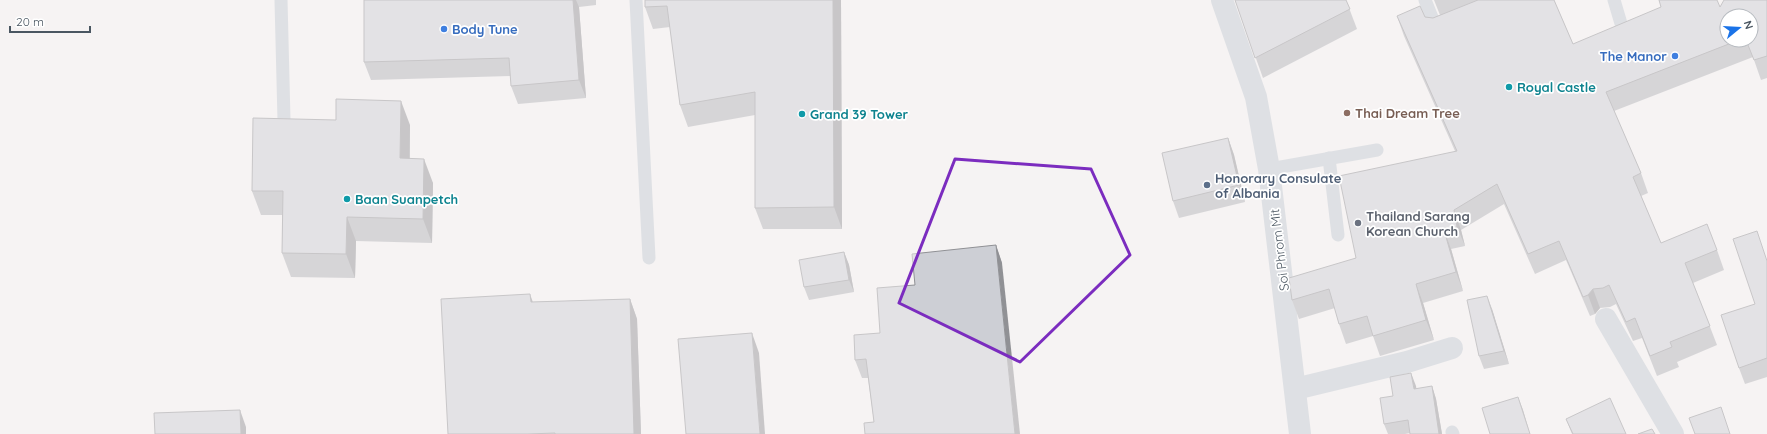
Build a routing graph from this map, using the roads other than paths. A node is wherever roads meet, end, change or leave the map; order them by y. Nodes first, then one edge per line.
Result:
1 (281, 0) edge
2 (636, 0) edge
3 (1222, 0) edge
4 (1425, 0) edge
5 (1614, 0) edge
6 (1451, 24) edge
7 (1622, 27) edge
8 (284, 120) edge
9 (1377, 150) dead end
10 (1329, 158) junction
11 (1269, 169) junction
12 (1338, 235) dead end
13 (649, 258) dead end
14 (1606, 319) dead end
15 (1452, 348) dead end
16 (1295, 389) junction
17 (1300, 434) edge
18 (1672, 434) edge

1 - 8 lane
2 - 13 lane
3 - 11 street, Soi Phrom Mit
4 - 6 lane
5 - 7 lane
9 - 10 lane
10 - 11 lane
10 - 12 lane
11 - 16 street, Soi Phrom Mit
14 - 18 street
15 - 16 street
16 - 17 street, Soi Phrom Mit

